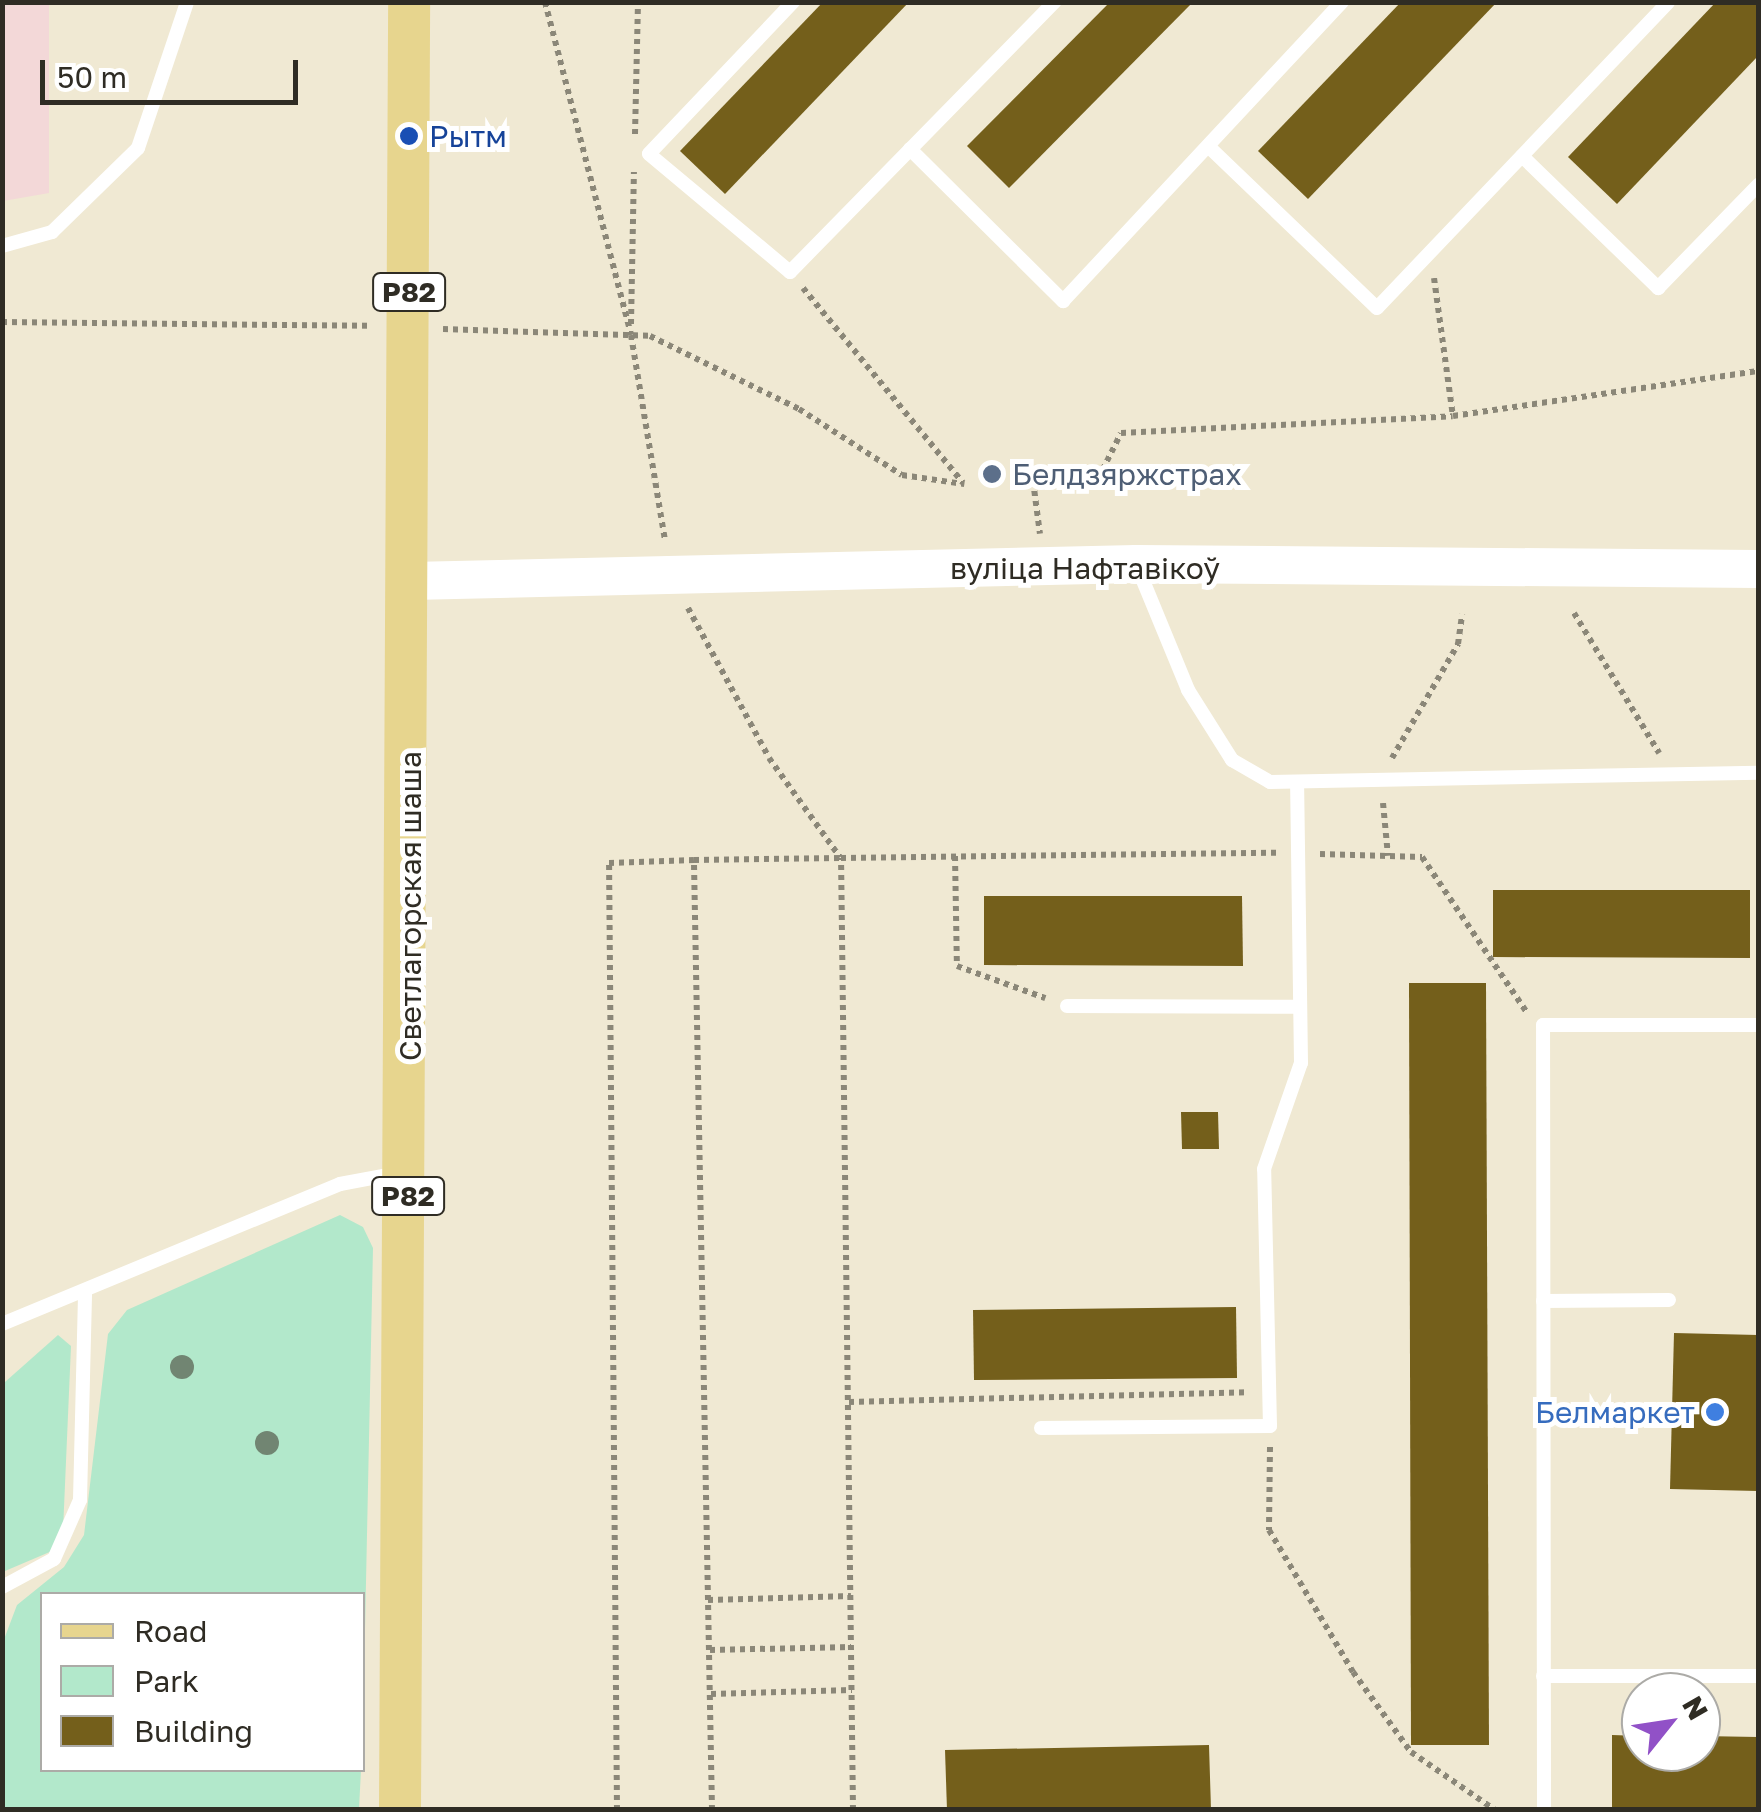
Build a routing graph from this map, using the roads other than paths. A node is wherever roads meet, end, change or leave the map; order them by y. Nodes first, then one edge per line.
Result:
1 (187, 2) edge
2 (408, 2) edge
3 (792, 2) edge
4 (1054, 2) edge
5 (1342, 2) edge
6 (1668, 2) edge
7 (1208, 146) junction
8 (910, 149) junction
9 (1522, 156) junction
10 (1758, 185) edge
11 (2, 246) edge
12 (1136, 564) junction
13 (1758, 569) edge
14 (411, 582) junction
15 (1758, 774) edge
16 (1297, 782) junction
17 (1067, 1006) road end
18 (1300, 1007) junction
19 (1758, 1025) edge
20 (409, 1172) junction
21 (85, 1292) junction
22 (1669, 1300) dead end
23 (1543, 1301) junction
24 (2, 1324) edge
25 (1041, 1428) dead end
26 (2, 1587) edge
27 (1544, 1676) junction
28 (1758, 1676) edge
29 (400, 1810) edge
30 (1544, 1810) edge

1 - 11 lane
2 - 14 main road, Светлагорская шаша / Р82
3 - 8 lane
4 - 8 lane
5 - 7 lane
6 - 9 lane
7 - 8 lane
7 - 9 lane
9 - 10 lane
12 - 13 street, вуліца Нафтавікоў
12 - 14 street, вуліца Нафтавікоў
12 - 16 lane
14 - 20 main road, Светлагорская шаша / Р82
15 - 16 lane
16 - 18 lane
17 - 18 lane
18 - 25 lane
19 - 23 lane
20 - 21 lane
20 - 29 main road, Светлагорская шаша / Р82
21 - 24 lane
21 - 26 lane
22 - 23 lane
23 - 27 lane
27 - 28 lane
27 - 30 lane

